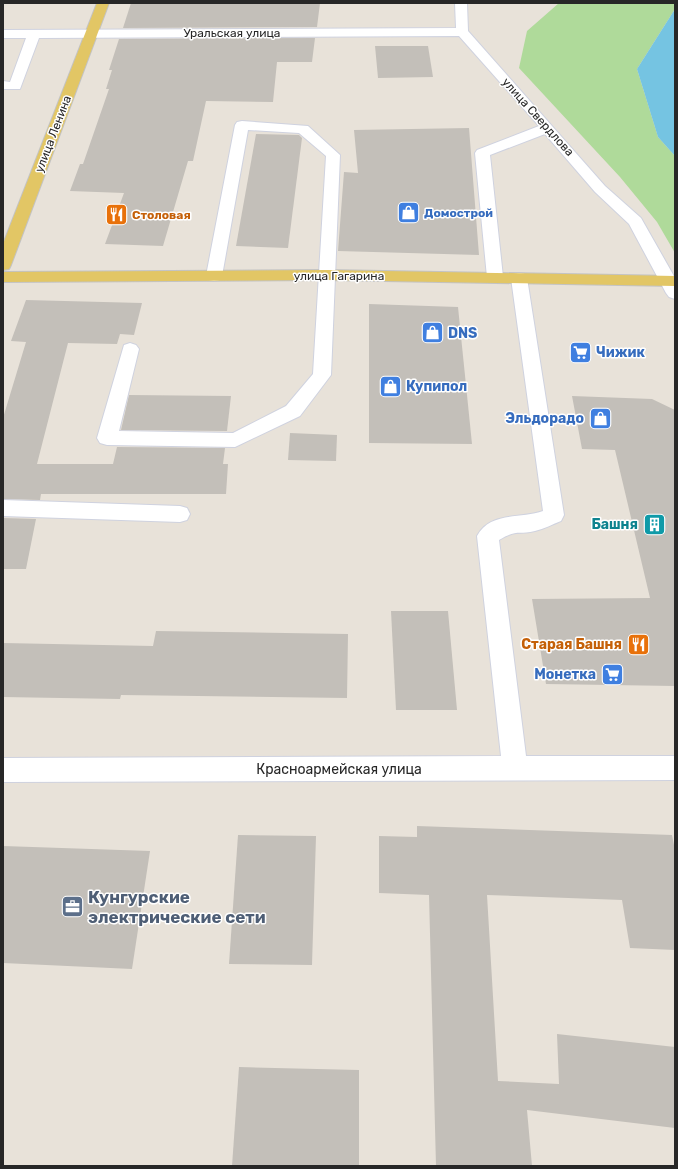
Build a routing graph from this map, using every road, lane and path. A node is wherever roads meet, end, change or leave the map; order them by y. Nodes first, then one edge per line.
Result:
1 (103, 3) edge
2 (461, 3) edge
3 (462, 32) junction
4 (3, 34) edge
5 (34, 34) junction
6 (92, 34) junction
7 (3, 85) edge
8 (548, 128) junction
9 (3, 265) edge
10 (327, 275) junction
11 (214, 276) junction
12 (3, 277) edge
13 (495, 277) junction
14 (519, 278) junction
15 (673, 285) edge
16 (130, 349) dead end
17 (3, 508) edge
18 (180, 514) dead end
19 (675, 768) edge
20 (515, 769) junction
21 (3, 770) edge

1 - 6 main road, улица Ленина
2 - 3 street
3 - 6 street, Уральская улица
3 - 8 street, улица Свердлова
4 - 5 street, Уральская улица
5 - 6 street, Уральская улица
5 - 7 street
6 - 9 main road, улица Ленина
8 - 13 street
8 - 15 street, улица Свердлова
10 - 11 main road, улица Гагарина
10 - 11 street
10 - 13 main road, улица Гагарина
10 - 16 street
11 - 12 main road, улица Гагарина
13 - 14 main road, улица Гагарина
14 - 15 main road, улица Гагарина
14 - 20 street
17 - 18 street
19 - 20 street, Красноармейская улица
20 - 21 street, Красноармейская улица

